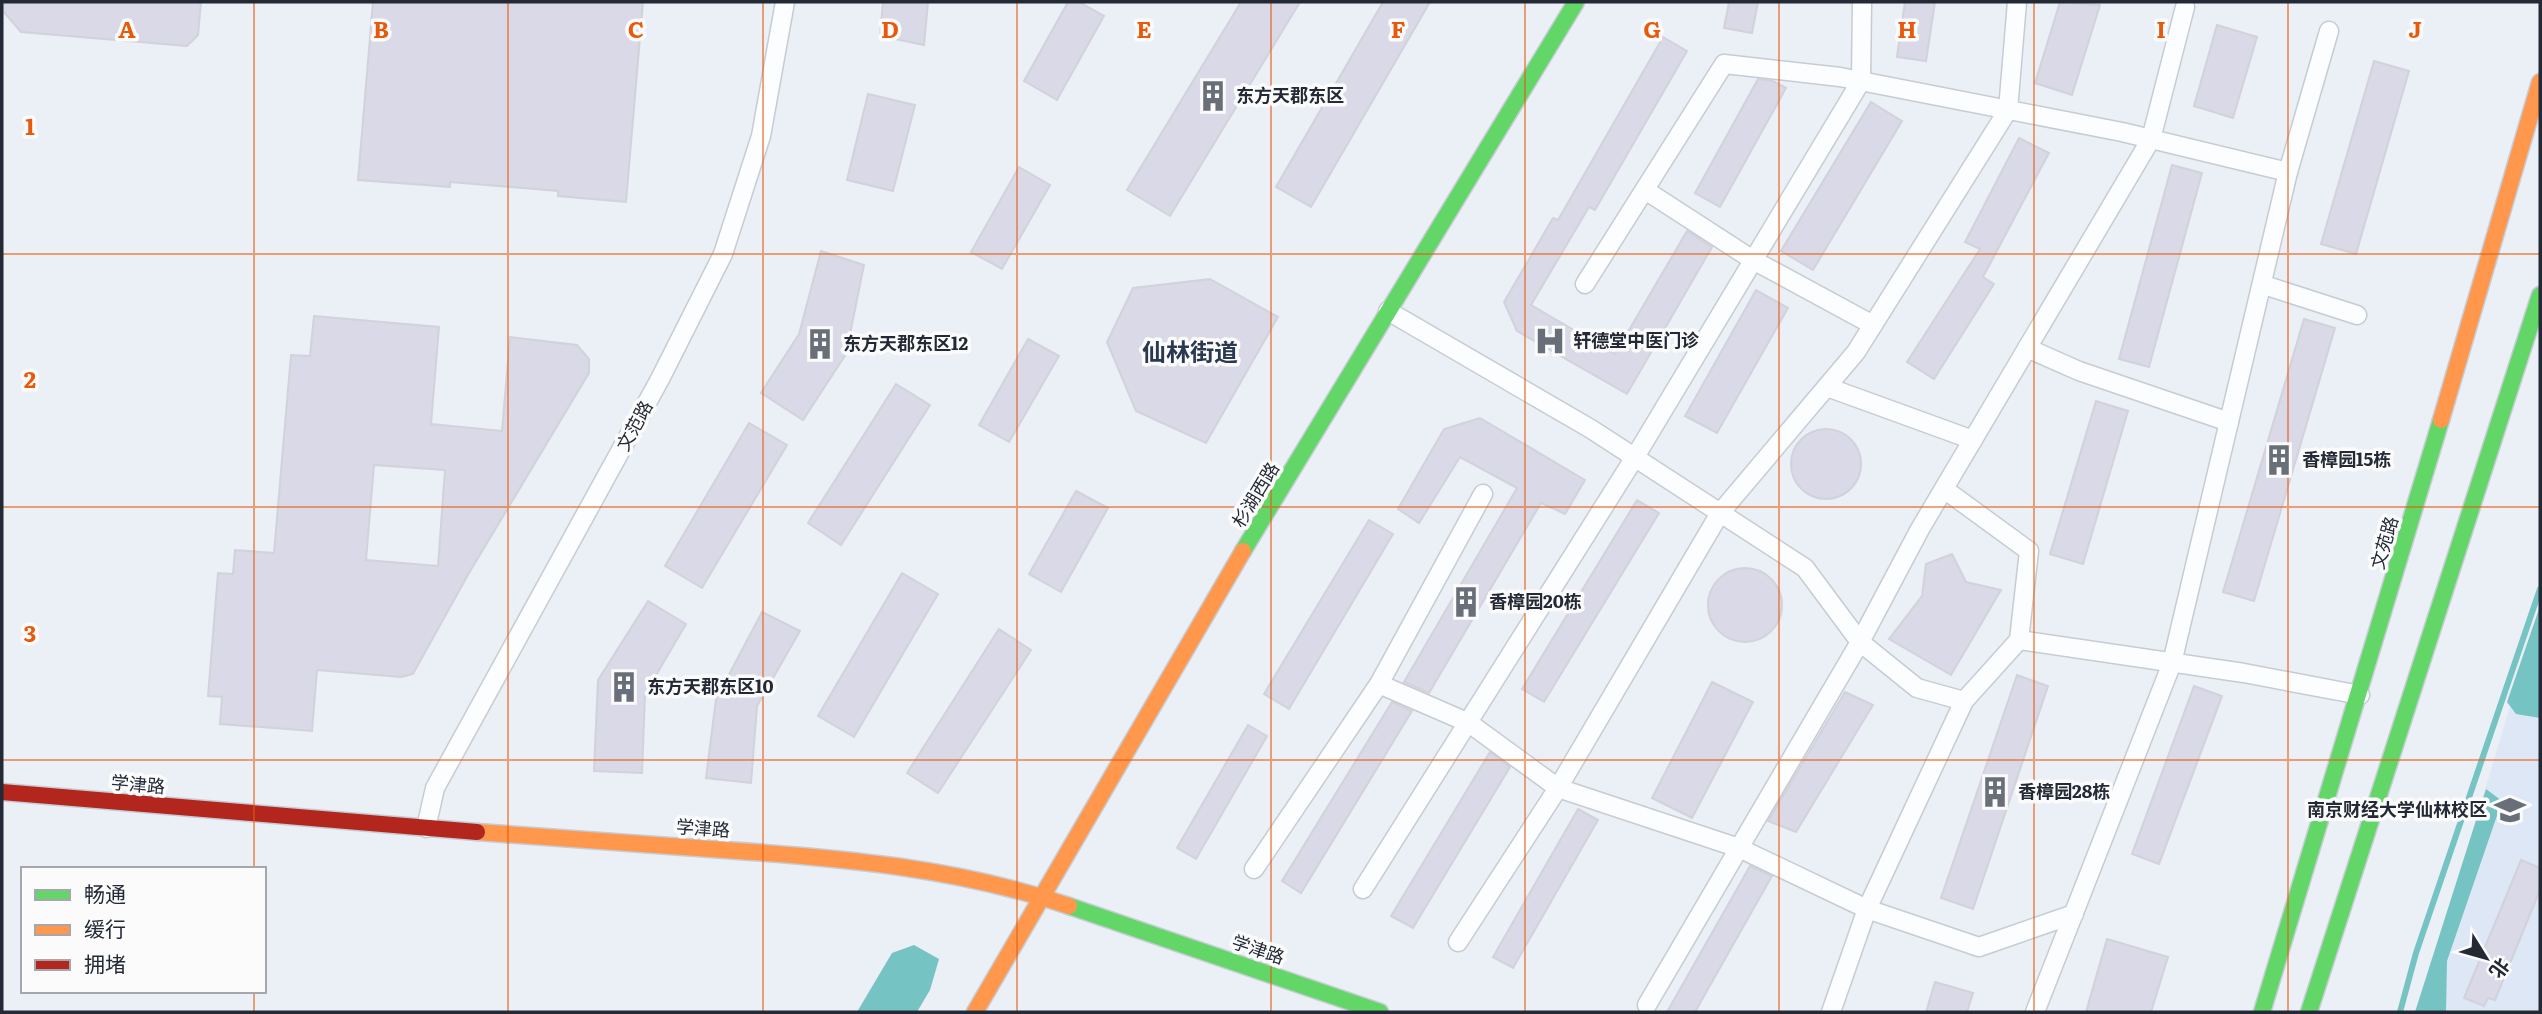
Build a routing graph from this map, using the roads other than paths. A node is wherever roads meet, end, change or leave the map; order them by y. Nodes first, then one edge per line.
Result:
1 (785, 2) edge
2 (1576, 2) edge
3 (1862, 2) edge
4 (2017, 2) edge
5 (2185, 7) dead end
6 (2329, 31) dead end
7 (1861, 81) junction
8 (2540, 82) edge
9 (2008, 110) junction
10 (2151, 139) junction
11 (2288, 172) junction
12 (1645, 190) junction
13 (1753, 260) junction
14 (1585, 284) dead end
15 (2264, 285) junction
16 (2540, 295) edge
17 (1388, 311) junction
18 (2357, 315) dead end
19 (1873, 325) junction
20 (2027, 348) junction
21 (1827, 387) junction
22 (2229, 422) junction
23 (1973, 440) junction
24 (1635, 457) junction
25 (1944, 489) junction
26 (1483, 494) dead end
27 (1720, 513) junction
28 (2019, 640) junction
29 (1860, 642) junction
30 (2172, 663) junction
31 (1379, 684) junction
32 (2360, 695) junction
33 (1964, 701) junction
34 (1469, 723) junction
35 (1558, 788) junction
36 (2, 792) edge
37 (426, 828) junction
38 (1739, 848) junction
39 (1254, 869) dead end
40 (1363, 888) dead end
41 (1040, 896) junction
42 (1867, 909) junction
43 (2074, 914) junction
44 (1458, 942) dead end
45 (1647, 1006) dead end
46 (975, 1012) edge
47 (1380, 1012) edge
48 (1830, 1012) edge
49 (2035, 1012) edge
50 (2262, 1012) edge
51 (2309, 1012) edge

1 - 37 street, 文范路
2 - 17 street, 杉湖西路
3 - 7 street
4 - 9 street
5 - 10 street
6 - 11 street
7 - 9 street
7 - 12 street
7 - 13 street
8 - 32 street, 文苑路
9 - 10 street
9 - 19 street
10 - 11 street
10 - 20 street
11 - 15 street
12 - 13 street
12 - 14 street
13 - 19 street
13 - 24 street
15 - 18 street
15 - 22 street
16 - 51 street
17 - 24 street
17 - 41 street, 杉湖西路
19 - 21 street
20 - 22 street
20 - 23 street
21 - 23 street
21 - 27 street
22 - 30 street
23 - 25 street
24 - 27 street
24 - 34 street
25 - 28 street
25 - 29 street
26 - 31 street
27 - 29 street
27 - 35 street
28 - 30 street
28 - 33 street
29 - 33 street
29 - 38 street
30 - 32 street
30 - 43 street
31 - 34 street
31 - 39 street
32 - 50 street, 文苑路
33 - 42 street
34 - 35 street
34 - 40 street
35 - 38 street
35 - 44 street
36 - 37 street, 学津路
37 - 41 street, 学津路
38 - 42 street
38 - 45 street
41 - 46 street, 杉湖西路
41 - 47 street, 学津路
42 - 43 street
42 - 48 street
43 - 49 street

